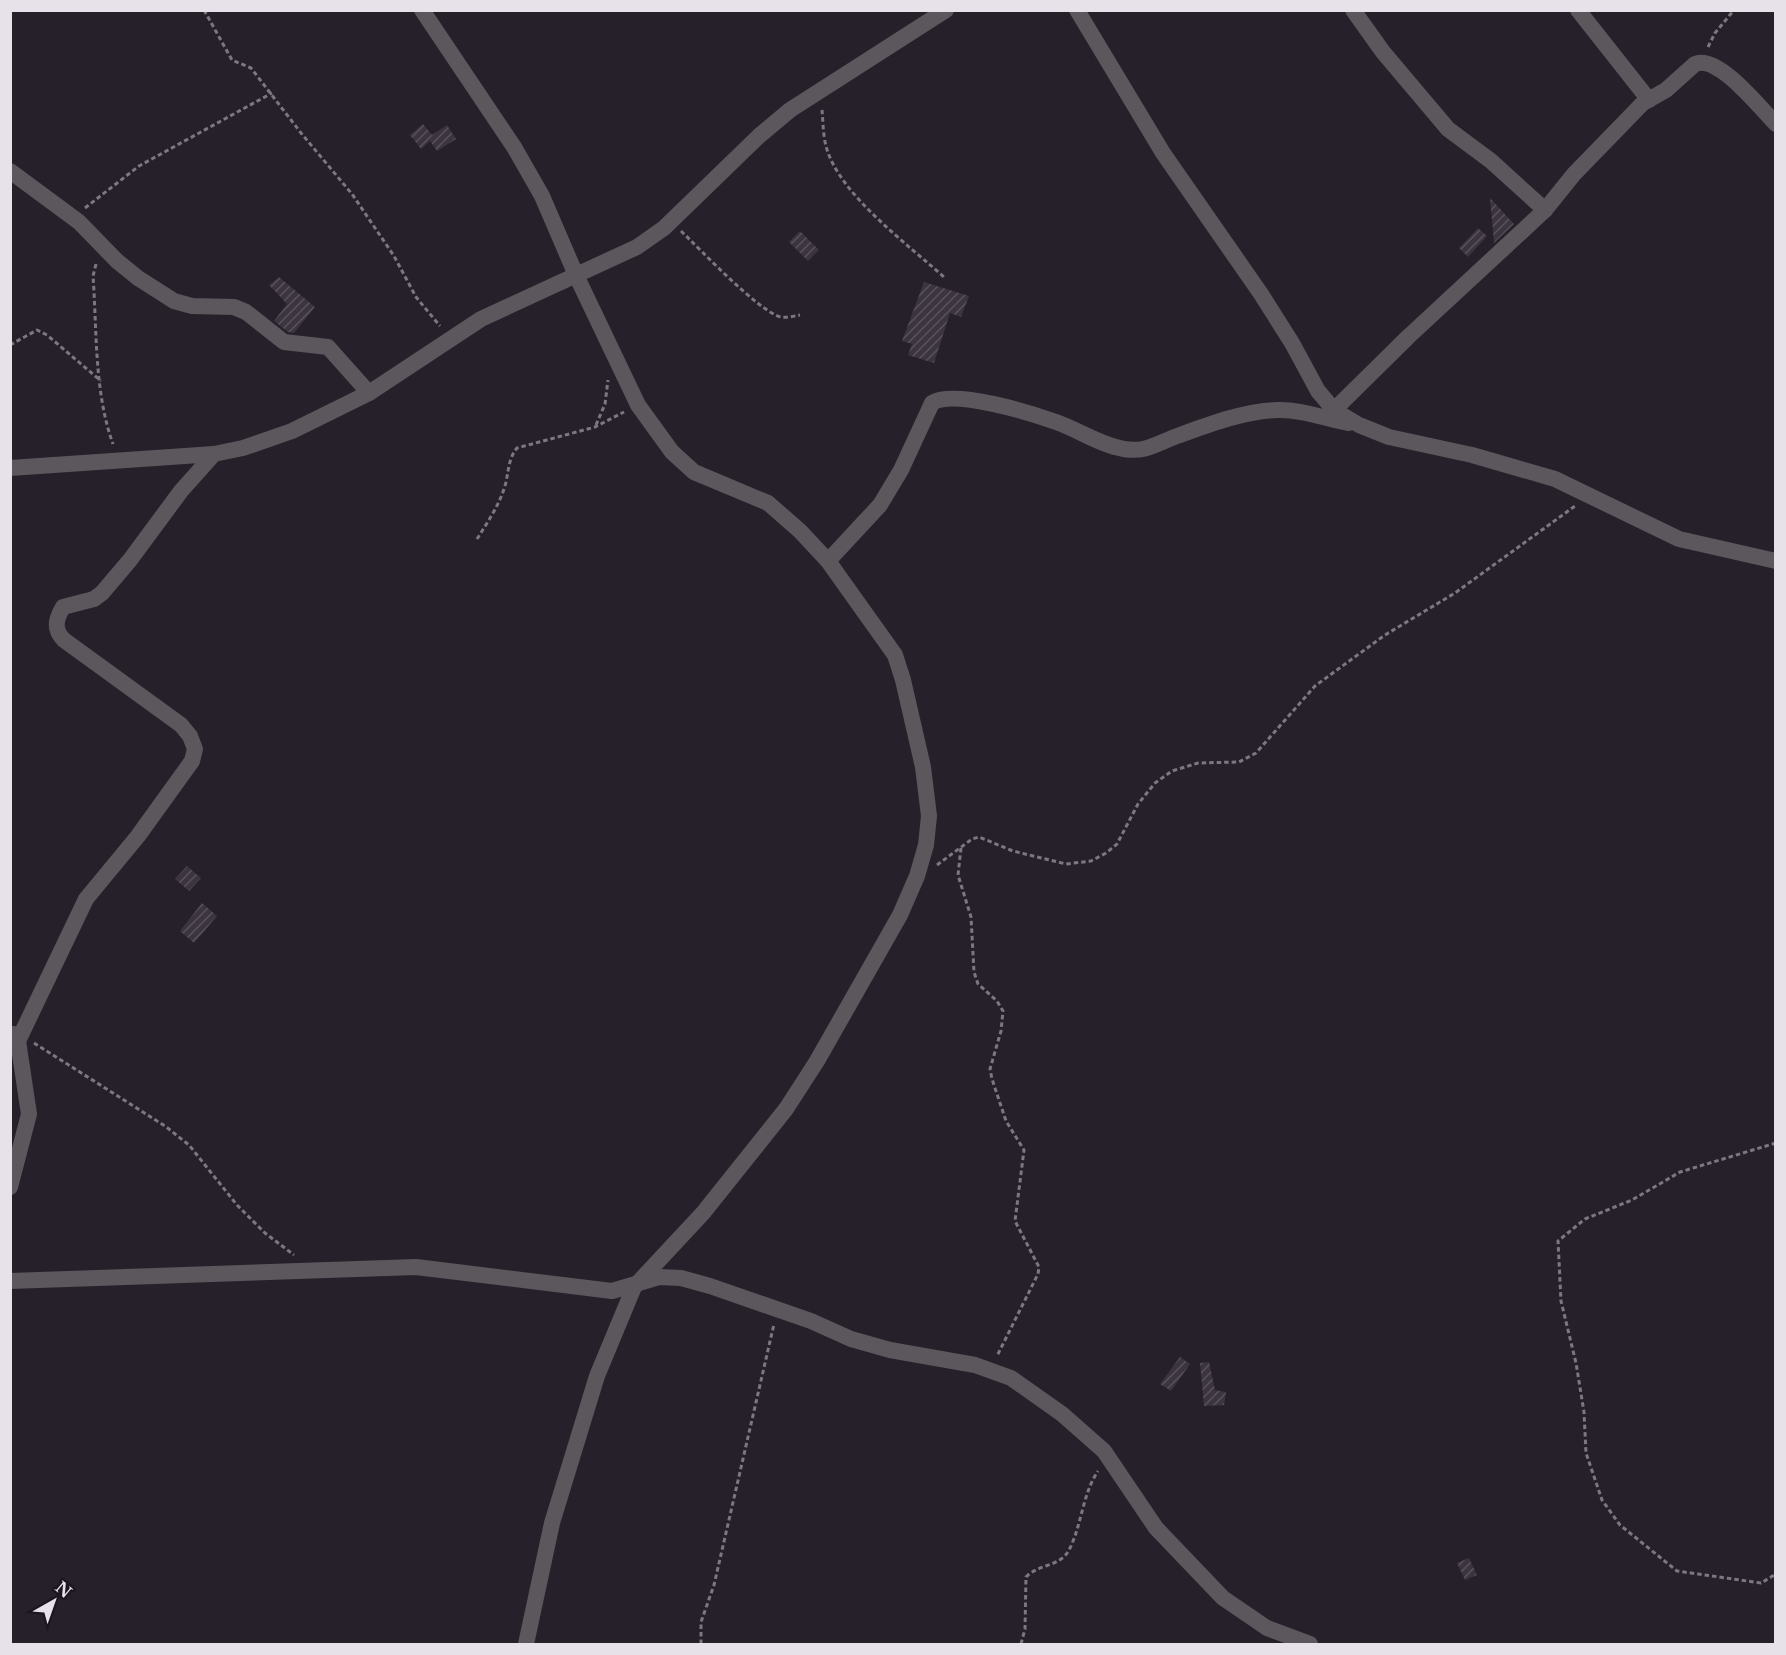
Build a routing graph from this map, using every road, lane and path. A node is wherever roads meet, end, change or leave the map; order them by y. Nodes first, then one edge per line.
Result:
1 (204, 10) edge
2 (422, 10) edge
3 (946, 10) edge
4 (1077, 10) edge
5 (1353, 10) edge
6 (1578, 10) edge
7 (1734, 10) edge
8 (1700, 62) junction
9 (820, 91) junction
10 (272, 93) junction
11 (1649, 100) junction
12 (1776, 124) edge
13 (10, 171) edge
14 (1545, 210) junction
15 (73, 218) junction
16 (671, 222) junction
17 (101, 245) junction
18 (576, 275) junction
19 (945, 278) dead end
20 (800, 315) dead end
21 (450, 340) junction
22 (10, 345) edge
23 (612, 350) junction
24 (101, 381) junction
25 (369, 393) junction
26 (638, 405) junction
27 (1334, 410) junction
28 (1359, 425) junction
29 (595, 427) junction
30 (214, 454) junction
31 (119, 460) junction
32 (10, 468) edge
33 (1589, 496) junction
34 (477, 539) dead end
35 (828, 561) junction
36 (1776, 561) edge
37 (962, 846) junction
38 (917, 876) junction
39 (17, 1034) edge
40 (1776, 1143) edge
41 (10, 1187) edge
42 (315, 1270) junction
43 (10, 1281) edge
44 (634, 1287) junction
45 (775, 1308) junction
46 (991, 1370) junction
47 (1111, 1460) junction
48 (1776, 1574) edge
49 (526, 1644) edge
50 (701, 1644) edge
51 (1021, 1644) edge
52 (1310, 1644) edge

1 - 10 path
2 - 18 street
3 - 9 street
4 - 27 street
5 - 14 street
6 - 11 street
7 - 8 path
8 - 11 street
8 - 12 street
9 - 16 street
9 - 19 path
10 - 15 path
10 - 21 path
11 - 14 street
13 - 15 street
14 - 27 street
15 - 17 street
16 - 18 street
16 - 20 path
17 - 24 path
17 - 25 street
18 - 21 street
18 - 23 street
21 - 25 street
22 - 24 path
23 - 26 street
23 - 29 path
24 - 31 path
25 - 30 street
26 - 29 path
26 - 35 street
27 - 28 street
28 - 33 street
28 - 35 street
29 - 34 path
30 - 31 street
30 - 39 street
31 - 32 street
33 - 36 street
33 - 37 path
35 - 38 street
37 - 38 path
37 - 46 path
38 - 44 street
39 - 41 street
39 - 42 path
40 - 48 path
42 - 43 street
42 - 44 street
44 - 45 street
44 - 49 street
45 - 46 street
45 - 50 path
46 - 47 street
47 - 51 path
47 - 52 street

